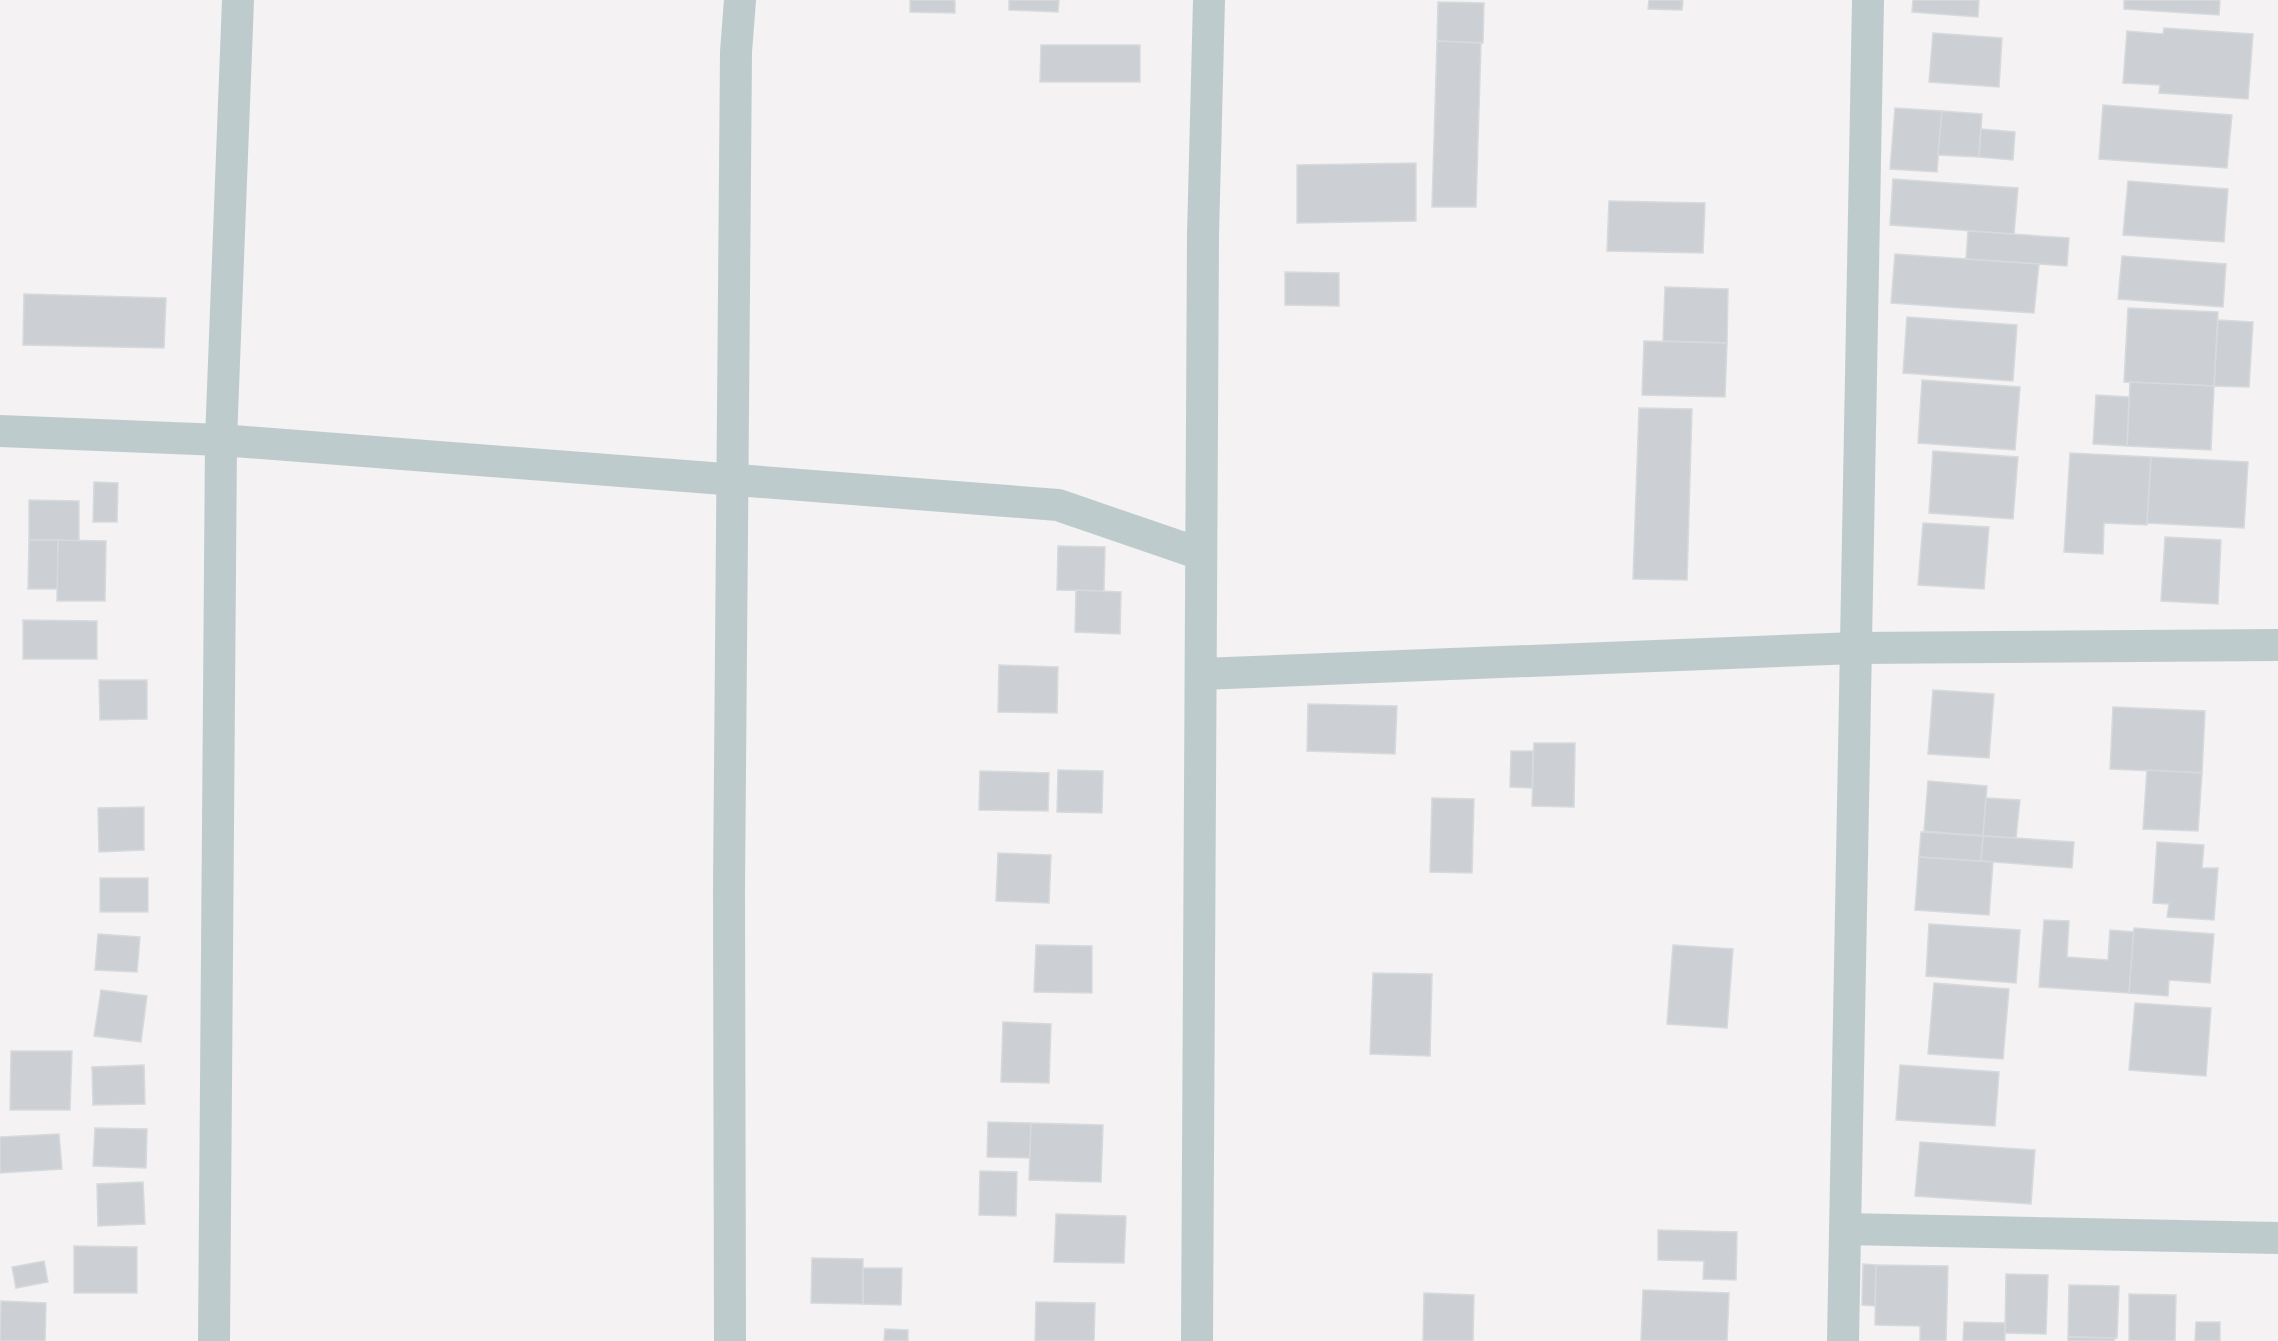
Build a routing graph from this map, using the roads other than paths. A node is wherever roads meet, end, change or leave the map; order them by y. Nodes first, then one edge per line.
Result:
1 (238, 0) edge
2 (740, 0) edge
3 (1209, 0) edge
4 (1868, 0) edge
5 (0, 430) edge
6 (221, 440) junction
7 (732, 479) junction
8 (1201, 554) junction
9 (2278, 645) edge
10 (1856, 648) junction
11 (1201, 674) junction
12 (1845, 1229) junction
13 (2278, 1238) edge
14 (214, 1341) edge
15 (730, 1341) edge
16 (1197, 1341) edge
17 (1843, 1341) edge

1 - 6 street
2 - 7 street
3 - 8 street
4 - 10 street
5 - 6 street
6 - 7 street
6 - 14 street
7 - 8 street
7 - 15 street
8 - 11 street
9 - 10 street
10 - 11 street
10 - 12 street
11 - 16 street
12 - 13 street
12 - 17 street

